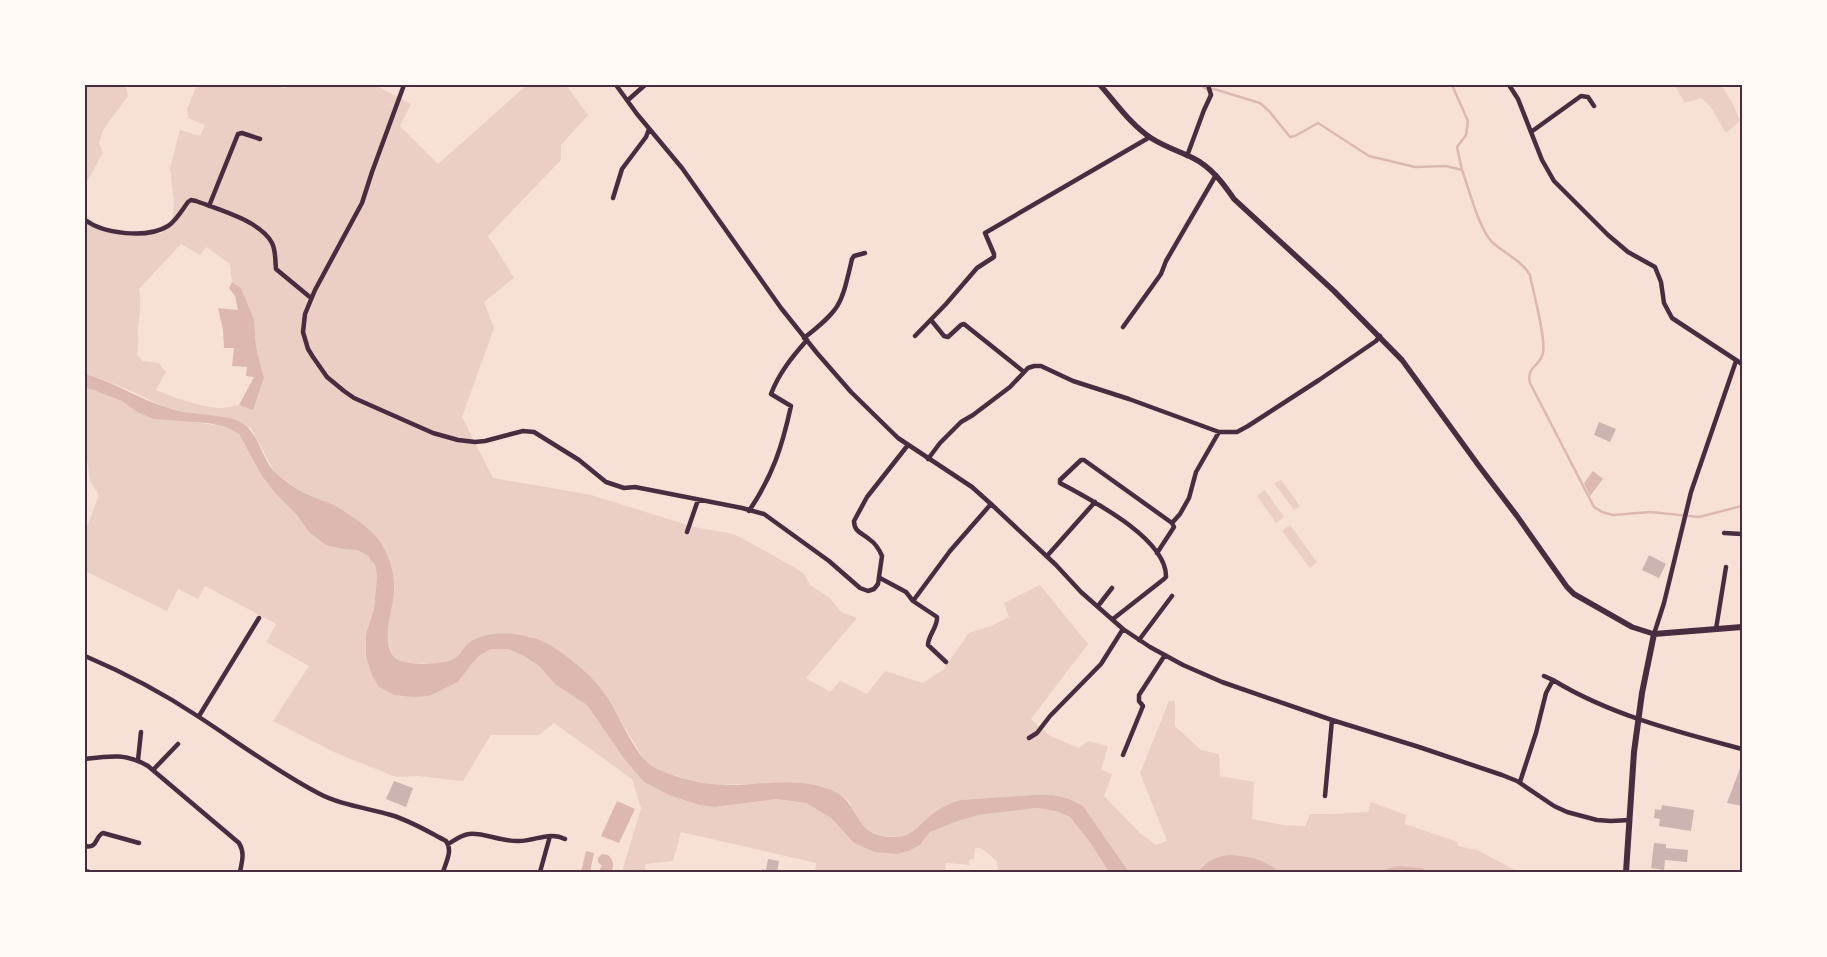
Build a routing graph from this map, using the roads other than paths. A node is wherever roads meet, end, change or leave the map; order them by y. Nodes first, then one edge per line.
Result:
1 (404, 85) edge
2 (616, 85) edge
3 (645, 85) edge
4 (1100, 85) edge
5 (1509, 85) edge
6 (1209, 88) edge
7 (628, 100) junction
8 (1594, 106) dead end
9 (649, 129) junction
10 (1531, 132) junction
11 (1150, 137) junction
12 (260, 139) dead end
13 (1187, 156) junction
14 (1216, 175) junction
15 (613, 198) dead end
16 (209, 206) junction
17 (85, 220) edge
18 (865, 253) dead end
19 (311, 298) junction
20 (931, 320) junction
21 (1123, 327) dead end
22 (915, 336) dead end
23 (1380, 336) junction
24 (805, 339) junction
25 (1736, 361) junction
26 (1742, 364) edge
27 (1024, 372) junction
28 (1219, 432) junction
29 (908, 445) junction
30 (928, 459) junction
31 (698, 500) junction
32 (1095, 502) junction
33 (991, 504) junction
34 (749, 511) junction
35 (1172, 523) junction
36 (688, 532) dead end
37 (1724, 533) dead end
38 (1742, 534) edge
39 (1157, 552) junction
40 (1047, 556) junction
41 (1726, 567) dead end
42 (880, 578) junction
43 (1112, 588) dead end
44 (1172, 596) dead end
45 (913, 601) junction
46 (1098, 606) junction
47 (259, 618) dead end
48 (1113, 619) junction
49 (1742, 627) edge
50 (1123, 629) junction
51 (1716, 629) junction
52 (1654, 634) junction
53 (1139, 640) junction
54 (1165, 655) junction
55 (85, 656) edge
56 (946, 662) dead end
57 (1544, 676) dead end
58 (1553, 680) junction
59 (199, 716) junction
60 (1332, 720) junction
61 (1639, 720) junction
62 (141, 732) dead end
63 (1030, 738) dead end
64 (178, 744) dead end
65 (1742, 749) edge
66 (1122, 755) dead end
67 (85, 760) edge
68 (138, 760) junction
69 (153, 770) junction
70 (1520, 782) junction
71 (1325, 796) dead end
72 (1630, 820) junction
73 (550, 836) junction
74 (565, 839) dead end
75 (138, 844) dead end
76 (448, 844) junction
77 (85, 846) edge
78 (85, 871) edge
79 (89, 872) edge
80 (240, 872) edge
81 (443, 872) edge
82 (540, 872) edge
83 (1626, 872) edge

1 - 19 street
2 - 7 street
3 - 7 street
4 - 11 street
5 - 10 street
6 - 13 street
7 - 9 street
8 - 10 street
9 - 15 street
9 - 24 street
10 - 25 street
11 - 13 street
11 - 20 street
12 - 16 street
13 - 14 street
14 - 21 street
14 - 23 street
16 - 17 street
16 - 19 street
18 - 24 street
19 - 31 street
20 - 22 street
20 - 27 street
23 - 28 street
23 - 52 street
24 - 29 street
24 - 34 street
25 - 26 street
25 - 52 street
27 - 28 street
27 - 30 street
28 - 35 street
29 - 30 street
29 - 42 street
30 - 33 street
31 - 34 street
31 - 36 street
32 - 35 street
32 - 39 street
32 - 40 street
33 - 40 street
33 - 45 street
34 - 42 street
35 - 39 street
37 - 38 street
39 - 48 street
40 - 46 street
41 - 51 street
42 - 45 street
43 - 46 street
44 - 53 street
45 - 56 street
46 - 48 street
47 - 59 street
48 - 50 street
49 - 51 main road
50 - 53 street
50 - 63 street
51 - 52 main road
52 - 61 main road
53 - 54 street
54 - 60 street
54 - 66 street
55 - 59 street
57 - 58 street
58 - 61 street
58 - 70 street
59 - 76 street
60 - 70 street
60 - 71 street
61 - 65 street
61 - 72 main road
62 - 68 street
64 - 69 street
67 - 68 street
68 - 69 street
69 - 80 street
70 - 72 street
72 - 83 main road
73 - 74 street
73 - 76 street
73 - 82 street
75 - 77 street
76 - 81 street
78 - 79 street

